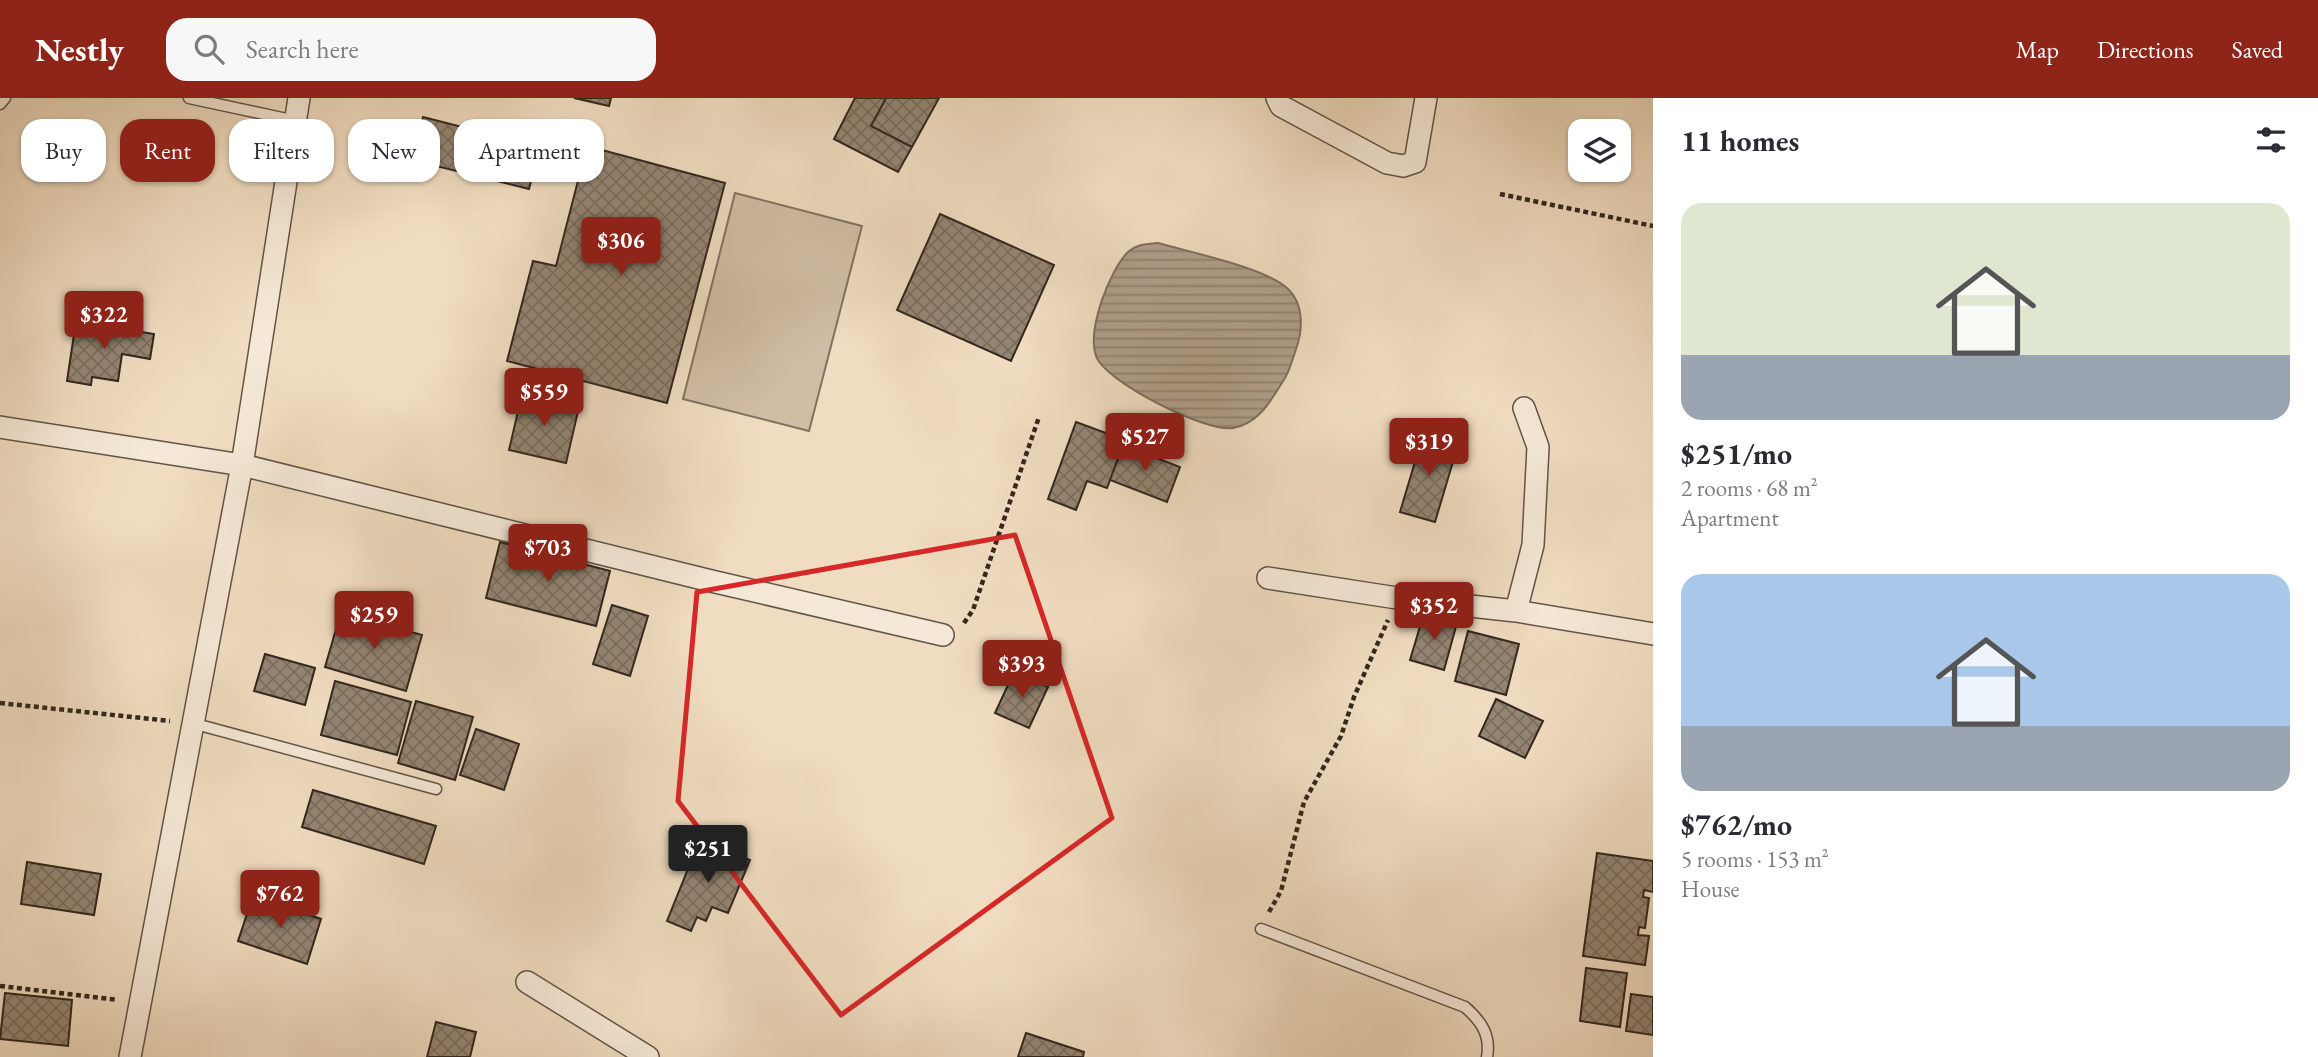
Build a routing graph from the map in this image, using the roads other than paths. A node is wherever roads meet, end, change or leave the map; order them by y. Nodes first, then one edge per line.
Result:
1 (5, 98) edge
2 (189, 98) edge
3 (299, 98) edge
4 (1277, 98) edge
5 (1426, 98) edge
6 (0, 104) edge
7 (287, 119) edge
8 (296, 119) edge
9 (286, 182) edge
10 (1524, 408) dead end
11 (0, 427) edge
12 (242, 465) junction
13 (1268, 578) dead end
14 (1516, 611) junction
15 (1653, 634) edge
16 (943, 635) road end
17 (192, 723) junction
18 (436, 789) dead end
19 (1261, 929) road end
20 (527, 982) dead end
21 (130, 1057) edge
22 (648, 1057) edge
23 (1487, 1057) edge

1 - 6 lane
2 - 7 lane
3 - 8 street
4 - 5 street
9 - 12 street
10 - 14 street
11 - 12 street
12 - 16 street
12 - 17 street
13 - 14 street
14 - 15 street
17 - 18 lane
17 - 21 street
19 - 23 lane
20 - 22 street

